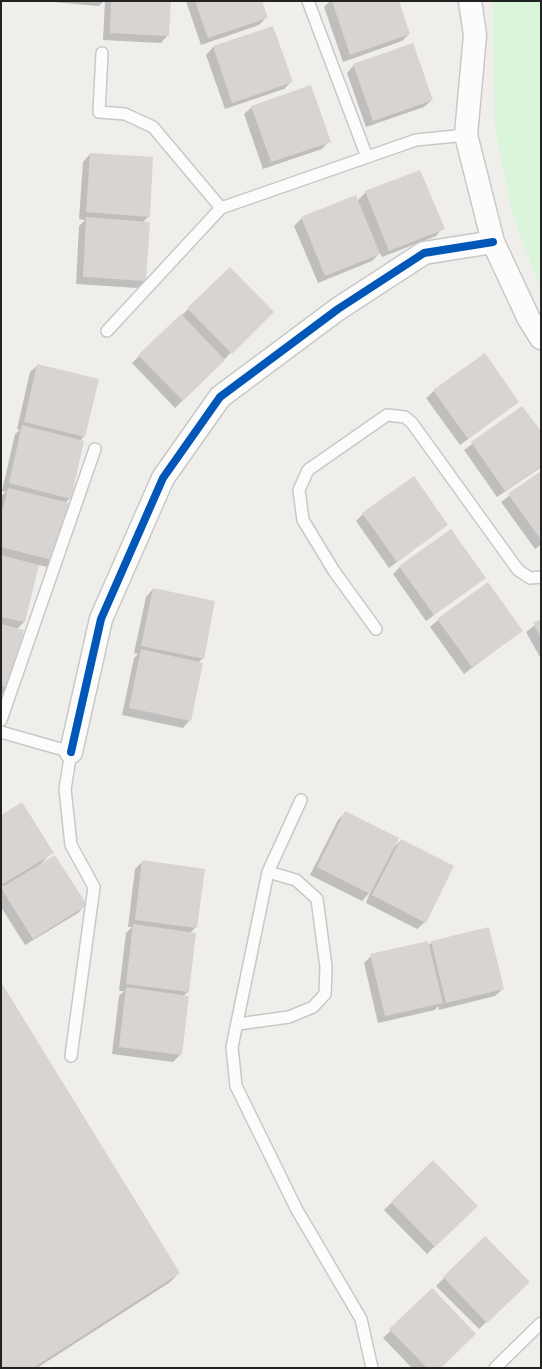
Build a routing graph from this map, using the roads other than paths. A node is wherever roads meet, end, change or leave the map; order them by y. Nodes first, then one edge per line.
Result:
1 (308, 1) edge
2 (470, 1) edge
3 (102, 53) dead end
4 (466, 135) junction
5 (367, 157) junction
6 (221, 208) junction
7 (494, 242) junction
8 (107, 331) dead end
9 (541, 338) edge
10 (95, 450) dead end
11 (541, 577) edge
12 (376, 629) dead end
13 (1, 720) edge
14 (1, 732) edge
15 (71, 752) junction
16 (301, 800) dead end
17 (268, 872) junction
18 (238, 1024) junction
19 (71, 1056) dead end
20 (541, 1323) edge
21 (372, 1368) edge
22 (495, 1368) edge

1 - 5 lane
2 - 4 street
3 - 6 lane
4 - 5 lane
4 - 7 street
5 - 6 lane
6 - 8 lane
7 - 9 street
7 - 15 street
10 - 13 lane
11 - 12 lane
14 - 15 lane
15 - 19 lane
16 - 17 lane
17 - 18 lane
17 - 18 lane
18 - 21 lane
20 - 22 lane

